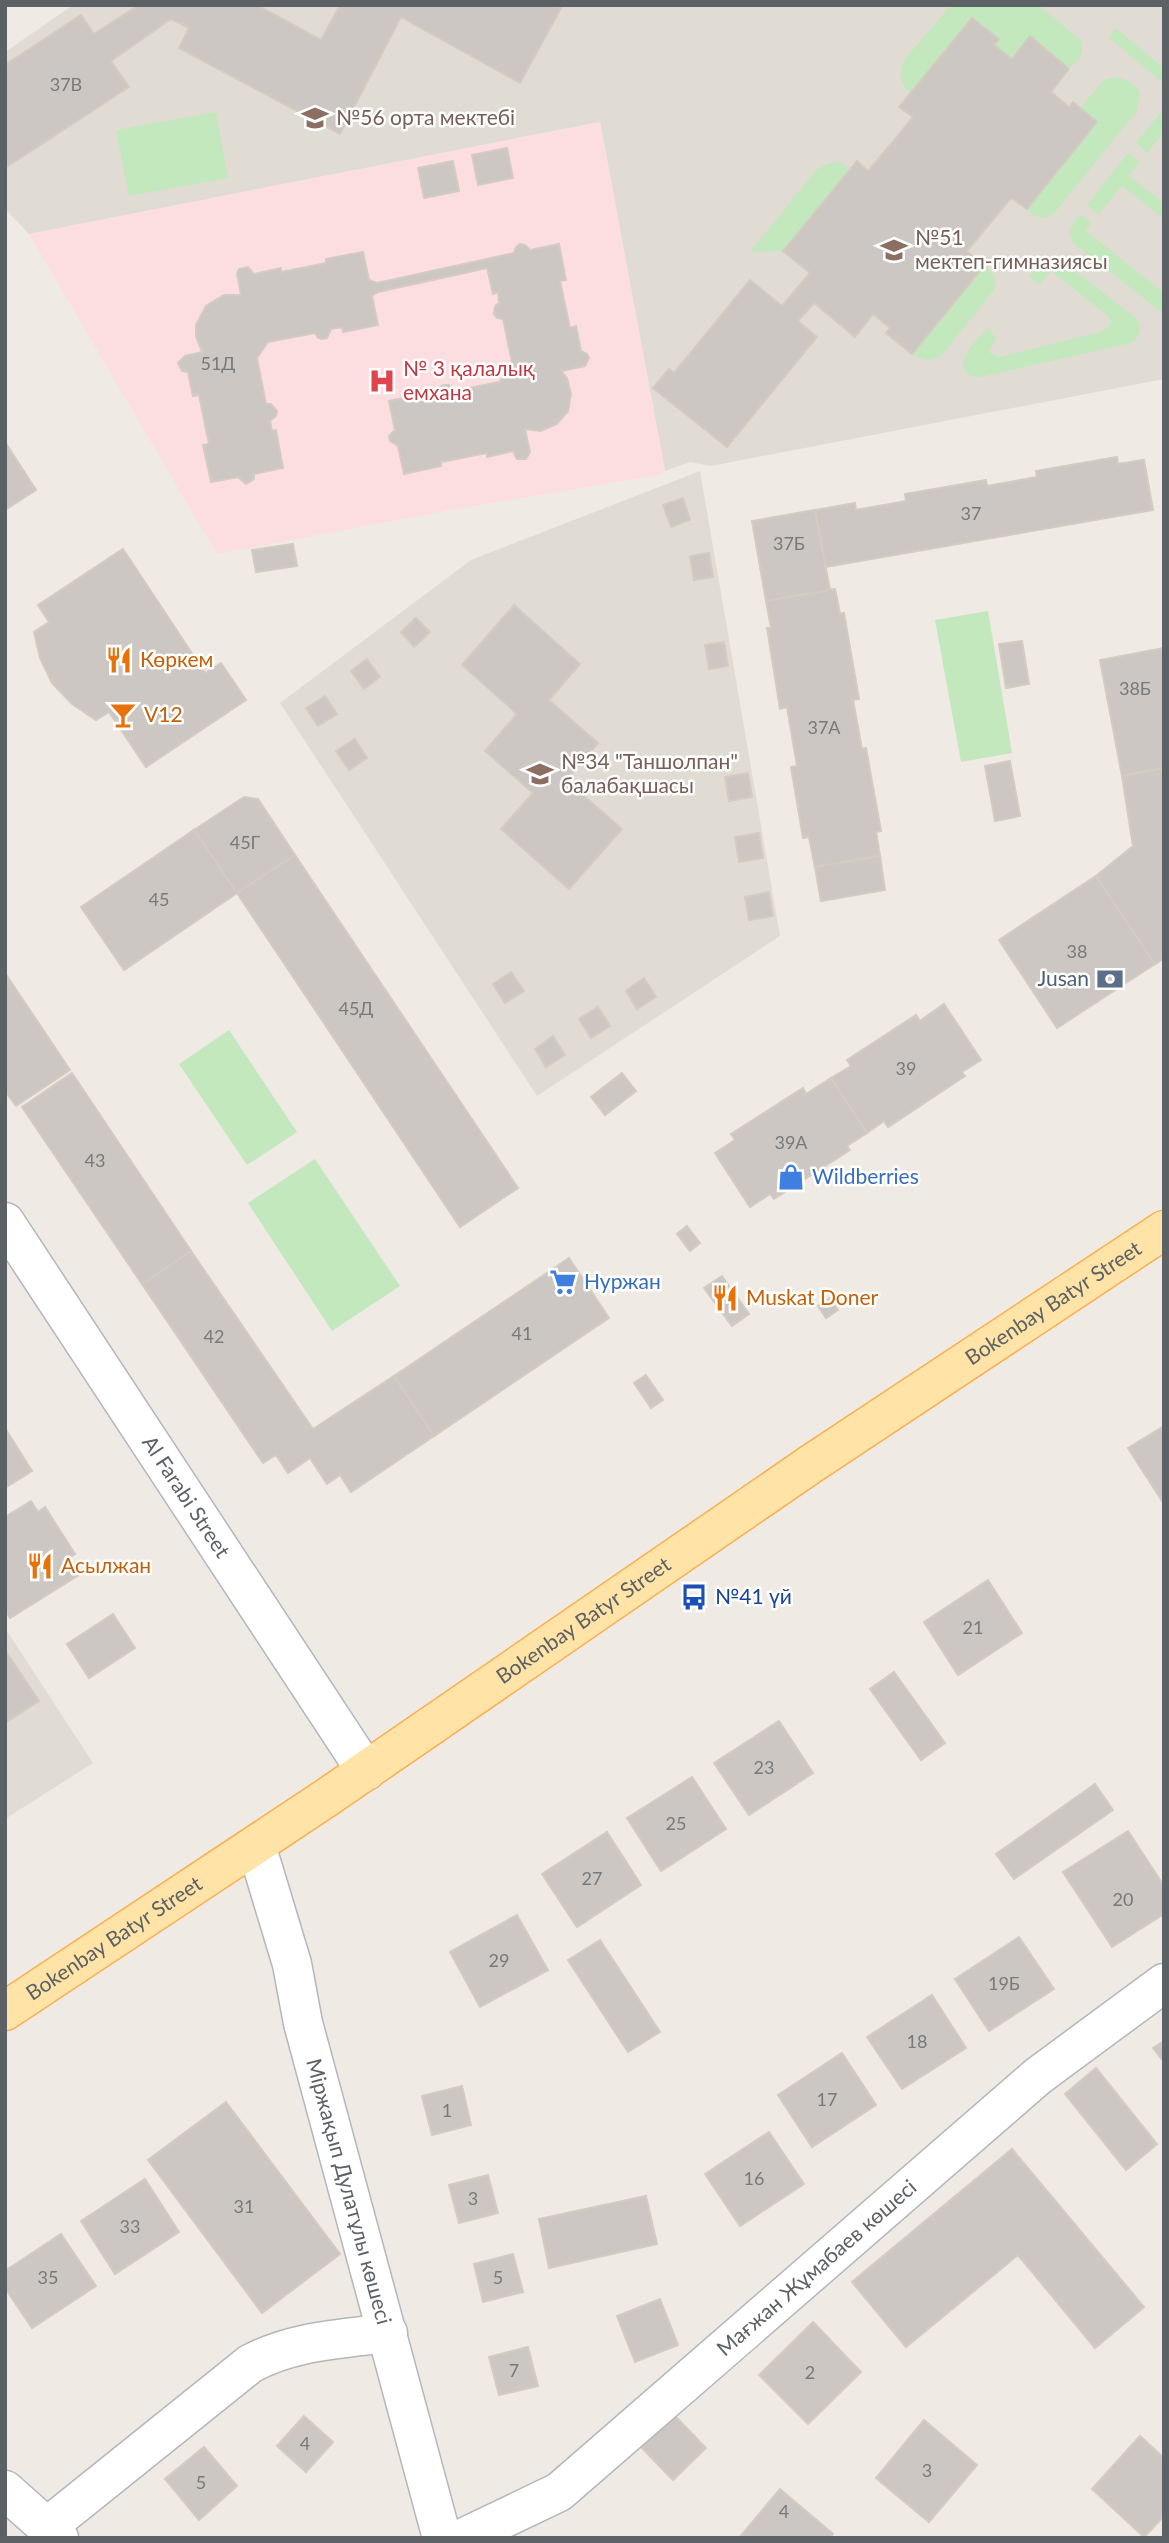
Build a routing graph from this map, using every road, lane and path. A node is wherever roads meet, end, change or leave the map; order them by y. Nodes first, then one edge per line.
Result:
1 (5, 1222) edge
2 (1164, 1230) edge
3 (366, 1771) junction
4 (256, 1845) junction
5 (1164, 1983) edge
6 (5, 2011) edge
7 (388, 2333) junction
8 (5, 2490) edge
9 (53, 2533) edge
10 (442, 2538) edge
11 (463, 2538) edge

1 - 3 street, Al Farabi Street
2 - 3 main road, Bokenbay Batyr Street
3 - 4 main road, Bokenbay Batyr Street
4 - 6 main road, Bokenbay Batyr Street
4 - 7 street, Міржақып Дулатұлы көшесі
5 - 11 street, Мағжан Жұмабаев көшесі
7 - 9 street
7 - 10 street, Міржақып Дулатұлы көшесі
8 - 9 street

